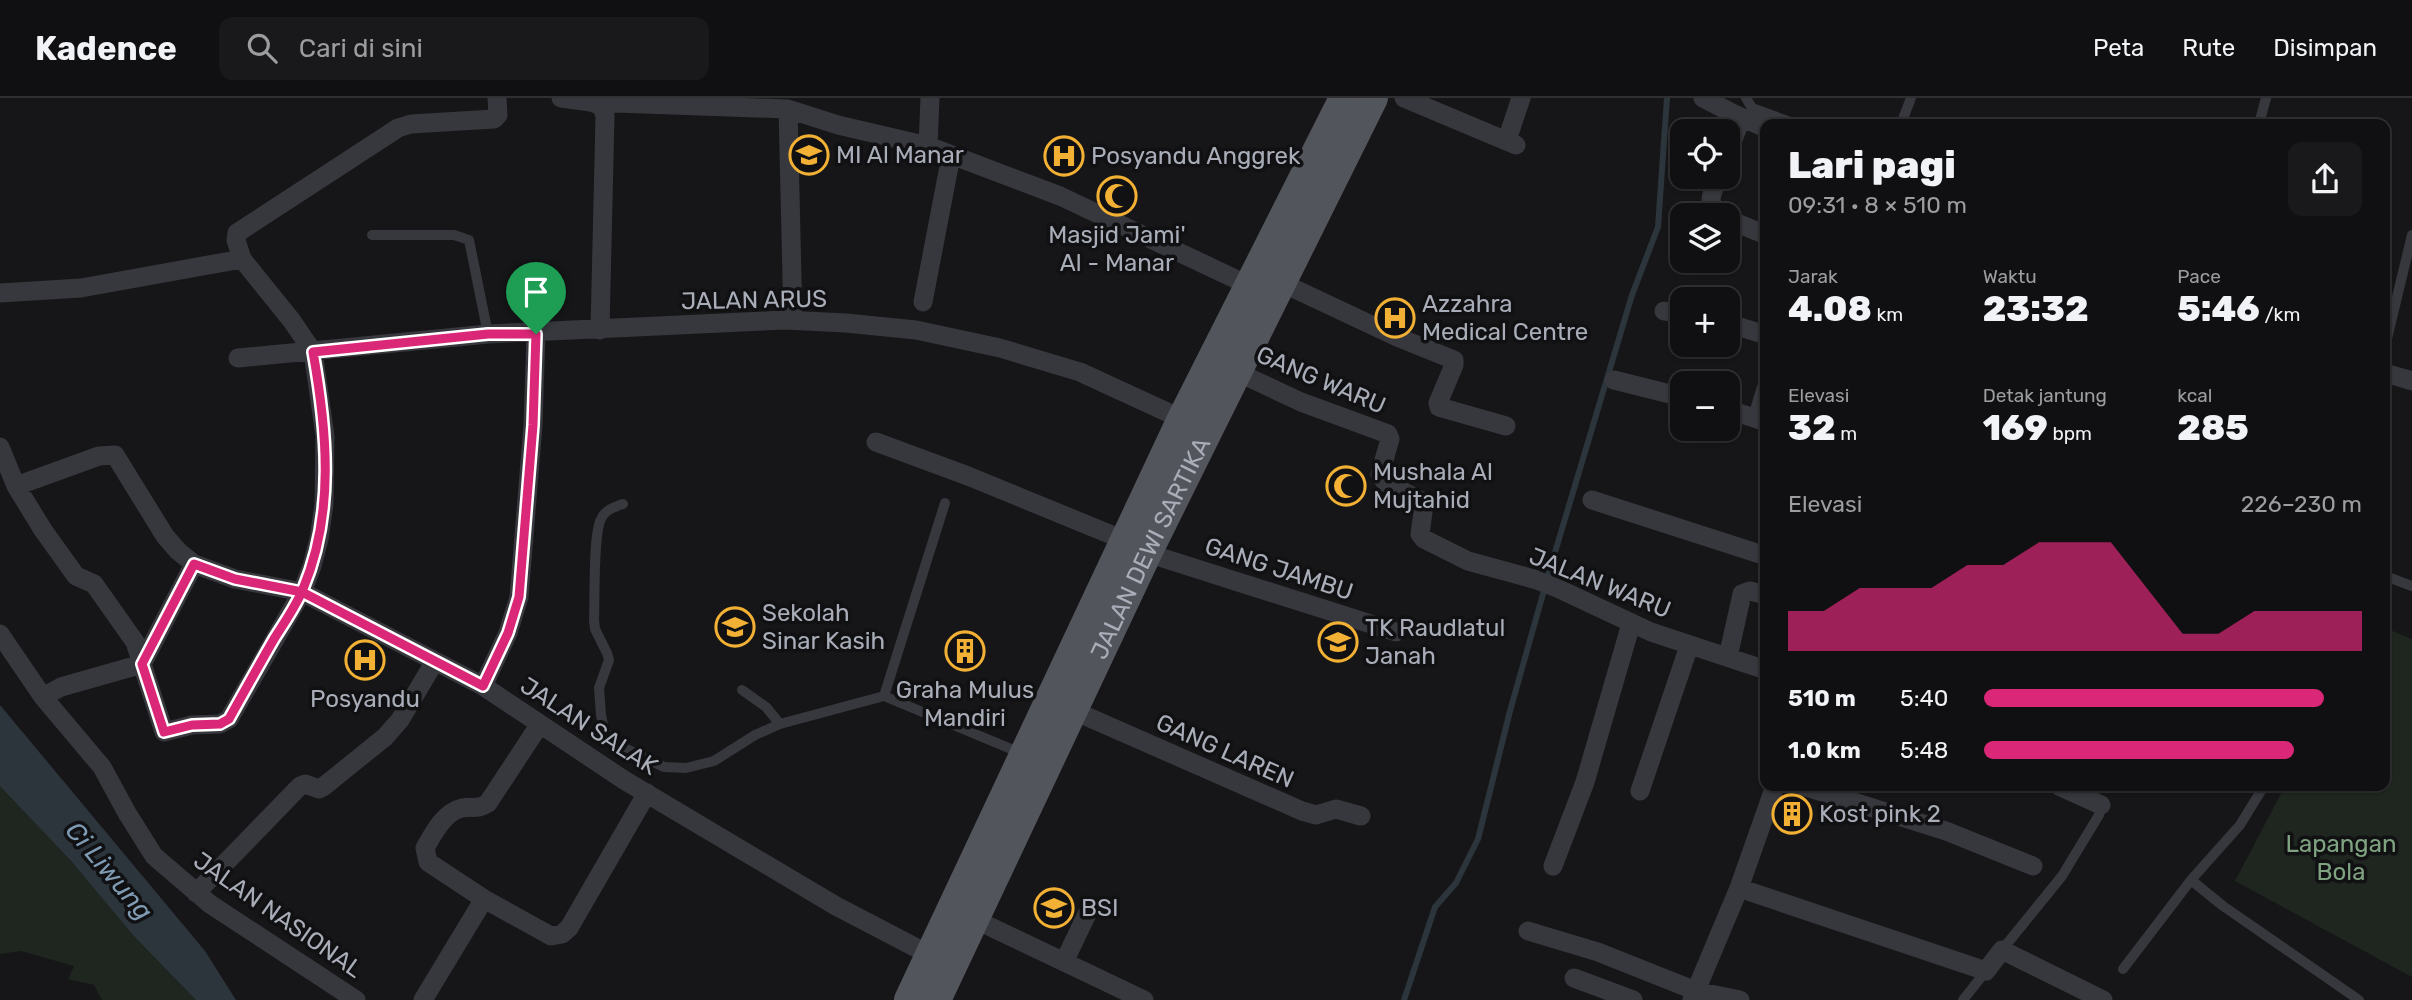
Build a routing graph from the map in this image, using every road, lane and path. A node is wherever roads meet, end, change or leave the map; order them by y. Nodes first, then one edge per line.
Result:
1 (497, 98) edge
2 (561, 98) edge
3 (930, 98) edge
4 (1344, 98) edge
5 (1373, 98) edge
6 (1404, 98) edge
7 (1521, 98) edge
8 (1703, 98) edge
9 (1911, 98) edge
10 (2266, 98) edge
11 (602, 106) junction
12 (1741, 107) edge
13 (788, 109) junction
14 (1782, 119) edge
15 (1902, 119) edge
16 (2260, 119) edge
17 (1760, 123) edge
18 (928, 146) junction
19 (951, 156) junction
20 (1740, 224) edge
21 (1760, 233) edge
22 (372, 235) dead end
23 (2412, 235) edge
24 (242, 259) junction
25 (1280, 282) junction
26 (1248, 285) junction
27 (0, 293) edge
28 (923, 302) dead end
29 (793, 320) junction
30 (2390, 326) edge
31 (1740, 327) edge
32 (600, 330) junction
33 (1760, 333) edge
34 (488, 334) junction
35 (536, 334) junction
36 (313, 352) junction
37 (239, 358) dead end
38 (1236, 371) junction
39 (2390, 374) edge
40 (1614, 380) dead end
41 (2412, 381) edge
42 (1670, 394) edge
43 (1740, 414) edge
44 (1182, 419) junction
45 (1760, 421) edge
46 (1506, 426) dead end
47 (876, 443) dead end
48 (0, 447) edge
49 (16, 486) junction
50 (1592, 500) dead end
51 (945, 503) dead end
52 (623, 504) dead end
53 (1420, 534) joint
54 (1135, 546) junction
55 (1760, 554) edge
56 (194, 564) junction
57 (2390, 578) edge
58 (2412, 586) edge
59 (302, 592) junction
60 (1760, 593) edge
61 (1631, 624) junction
62 (1396, 632) dead end
63 (0, 634) edge
64 (1689, 646) junction
65 (1728, 657) junction
66 (435, 661) junction
67 (142, 664) junction
68 (1760, 668) edge
69 (483, 686) junction
70 (742, 690) dead end
71 (884, 696) junction
72 (43, 697) junction
73 (1072, 710) junction
74 (540, 724) junction
75 (780, 724) junction
76 (1034, 760) junction
77 (1640, 791) dead end
78 (1773, 791) edge
79 (1819, 791) edge
80 (2070, 791) edge
81 (2261, 791) edge
82 (647, 793) junction
83 (2101, 805) joint
84 (1361, 816) dead end
85 (1553, 866) dead end
86 (2033, 866) dead end
87 (2191, 880) junction
88 (1739, 888) junction
89 (196, 893) junction
90 (484, 899) junction
91 (1088, 912) dead end
92 (974, 919) junction
93 (1528, 931) dead end
94 (2002, 950) junction
95 (930, 955) junction
96 (1064, 962) junction
97 (2123, 969) dead end
98 (1986, 971) junction
99 (1574, 978) dead end
100 (1694, 995) edge
101 (940, 997) edge
102 (356, 1000) edge
103 (423, 1000) edge
104 (909, 1000) edge
105 (1144, 1000) edge
106 (1633, 1000) edge
107 (1740, 1000) edge
108 (1963, 1000) edge
109 (2102, 1000) edge
110 (2358, 1000) edge

1 - 24 street
2 - 11 street
3 - 18 street
4 - 26 main road, JALAN DEWI SARTIKA
5 - 25 main road, JALAN DEWI SARTIKA
6 - 7 street
8 - 12 street
9 - 15 lane
10 - 16 lane
11 - 13 street
11 - 32 street
12 - 14 lane
12 - 17 street
13 - 18 street
13 - 29 street
18 - 19 street
19 - 26 street
19 - 28 street
20 - 21 street
22 - 34 lane
23 - 30 lane
24 - 27 street
24 - 36 street
25 - 38 main road, JALAN DEWI SARTIKA
25 - 46 street
26 - 44 main road, JALAN DEWI SARTIKA
29 - 32 street, JALAN ARUS
29 - 44 street, JALAN ARUS
31 - 33 street
32 - 35 street, JALAN ARUS
34 - 35 street, JALAN ARUS
34 - 36 street, JALAN ARUS
35 - 69 street
36 - 37 street, JALAN ARUS
36 - 59 street
38 - 53 street, GANG WARU
38 - 54 main road, JALAN DEWI SARTIKA
39 - 41 street
40 - 42 street
43 - 45 street
44 - 54 main road, JALAN DEWI SARTIKA
47 - 54 street, GANG JAMBU
48 - 49 street
49 - 56 street, JALAN SALAK
49 - 67 street
50 - 55 street
51 - 71 lane
52 - 75 lane
53 - 61 street, JALAN WARU
54 - 62 street, GANG JAMBU
54 - 73 main road, JALAN DEWI SARTIKA
54 - 76 main road, JALAN DEWI SARTIKA
56 - 59 street, JALAN SALAK
56 - 67 street
57 - 58 lane
59 - 66 street, JALAN SALAK
59 - 67 street
60 - 65 street
61 - 64 street, JALAN WARU
61 - 85 street
63 - 72 street, JALAN NASIONAL
64 - 65 street, JALAN WARU
64 - 77 street
65 - 68 street, JALAN WARU
66 - 69 street, JALAN SALAK
66 - 89 street
67 - 72 street
69 - 74 street, JALAN SALAK
70 - 75 lane
71 - 75 lane
71 - 76 lane
72 - 89 street, JALAN NASIONAL
73 - 76 main road, JALAN DEWI SARTIKA
73 - 84 street, GANG LAREN
74 - 82 street, JALAN SALAK
74 - 90 street
76 - 92 main road, JALAN DEWI SARTIKA
76 - 95 main road, JALAN DEWI SARTIKA
78 - 88 street
79 - 86 street
80 - 83 street
81 - 87 lane
82 - 90 street
82 - 95 street, JALAN SALAK
83 - 94 lane
87 - 97 lane
87 - 110 lane
88 - 98 street
88 - 100 street
89 - 102 street, JALAN NASIONAL
90 - 103 street
91 - 96 street
92 - 96 street
92 - 101 main road, JALAN DEWI SARTIKA
93 - 100 street
94 - 98 street
94 - 109 street
95 - 104 main road, JALAN DEWI SARTIKA
96 - 105 street
98 - 108 lane
99 - 106 street
100 - 107 street

